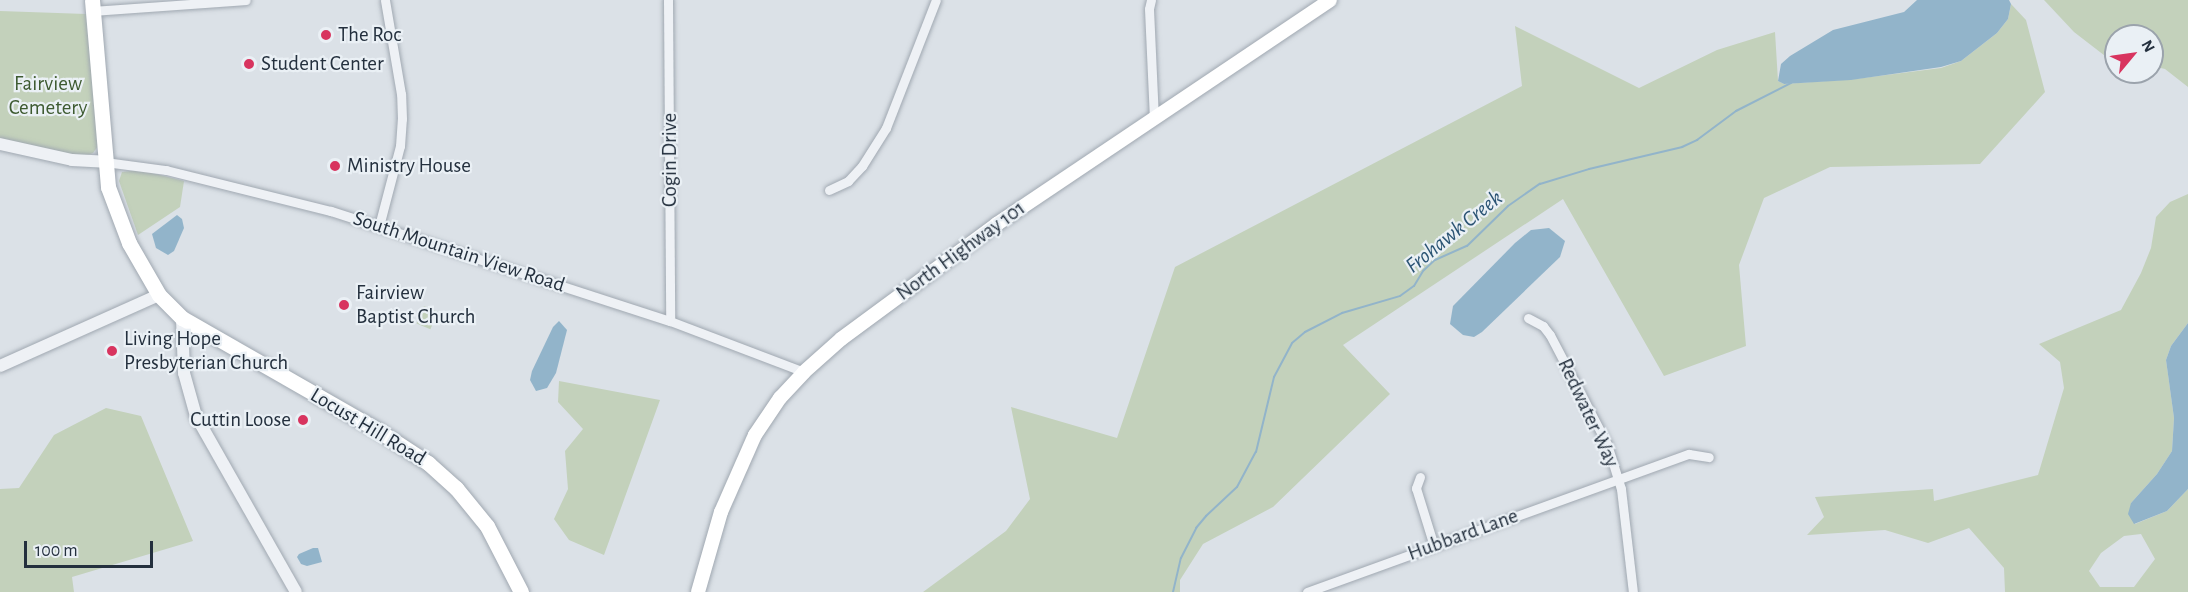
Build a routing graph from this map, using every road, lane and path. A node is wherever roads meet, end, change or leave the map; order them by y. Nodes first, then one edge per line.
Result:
1 (246, 0) edge
2 (385, 0) edge
3 (668, 0) edge
4 (936, 0) edge
5 (1144, 0) edge
6 (1330, 0) edge
7 (93, 5) edge
8 (1150, 5) edge
9 (1154, 119) junction
10 (0, 144) edge
11 (105, 162) junction
12 (829, 190) dead end
13 (379, 226) junction
14 (159, 296) junction
15 (182, 318) junction
16 (1528, 318) dead end
17 (670, 321) junction
18 (0, 366) edge
19 (804, 372) junction
20 (1708, 457) dead end
21 (1420, 477) dead end
22 (1618, 478) junction
23 (1434, 546) junction
24 (294, 592) edge
25 (521, 592) edge
26 (698, 592) edge
27 (1307, 592) edge
28 (1633, 592) edge

1 - 7 street
2 - 13 street
3 - 17 street, Cogin Drive
4 - 12 street
5 - 8 street
6 - 9 main road, North Highway 101
7 - 11 main road, Locust Hill Road
8 - 9 street
9 - 19 main road, North Highway 101
10 - 11 street
11 - 13 street, South Mountain View Road
11 - 14 main road, Locust Hill Road
13 - 17 street, South Mountain View Road
14 - 15 main road, Locust Hill Road
14 - 18 street
15 - 24 street
15 - 25 main road, Locust Hill Road
16 - 22 street, Redwater Way
17 - 19 street, South Mountain View Road
19 - 26 main road, North Highway 101
20 - 22 street, Hubbard Lane
21 - 23 street
22 - 23 street, Hubbard Lane
22 - 28 street, Redwater Way
23 - 27 street, Hubbard Lane

